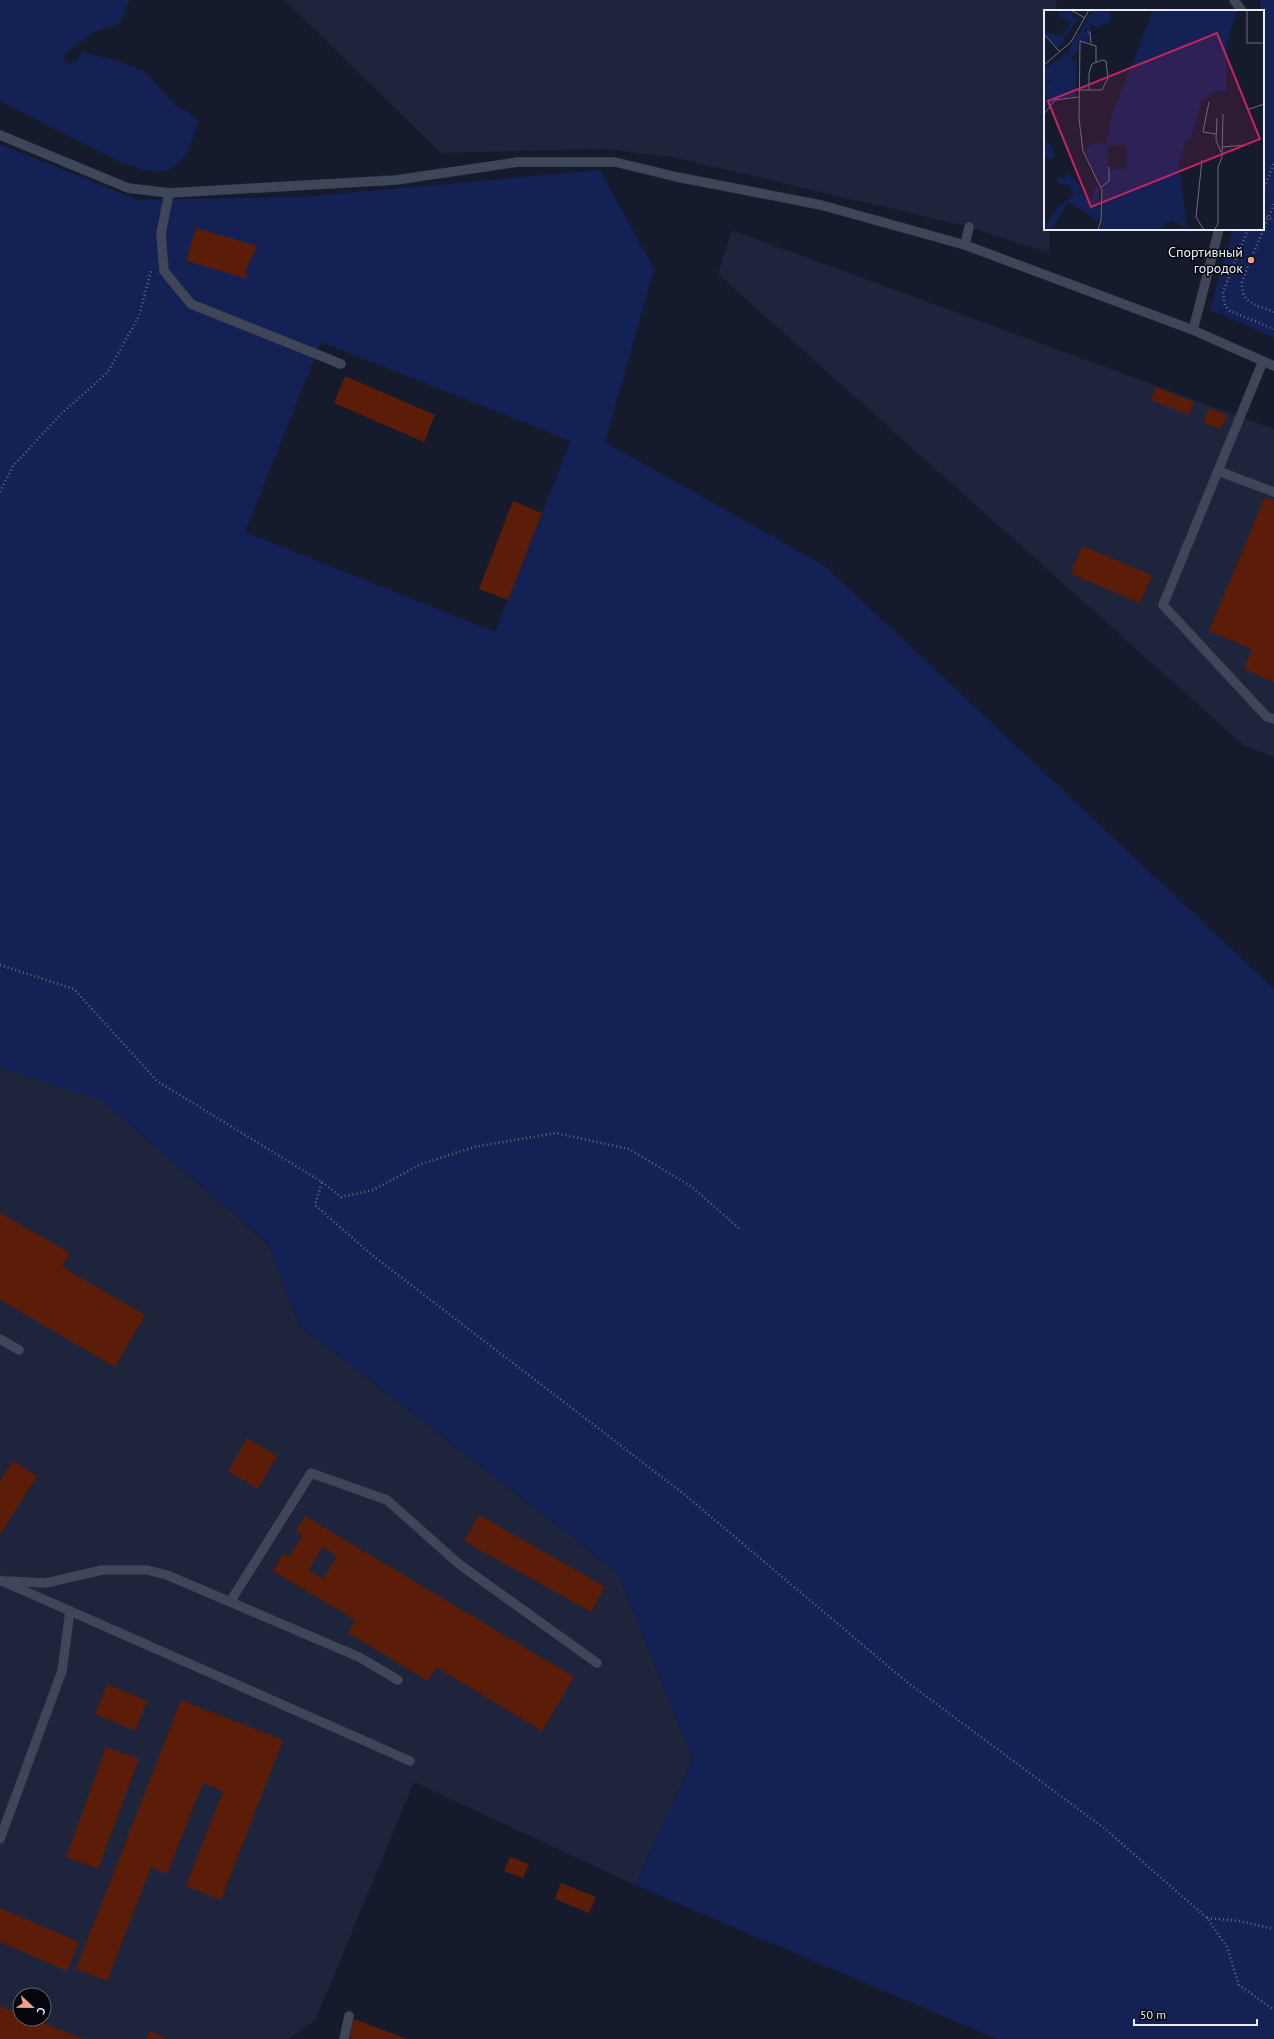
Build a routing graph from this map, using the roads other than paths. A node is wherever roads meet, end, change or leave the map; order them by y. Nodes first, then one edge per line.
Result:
1 (1234, 0) edge
2 (1241, 10) edge
3 (0, 135) edge
4 (169, 193) junction
5 (969, 227) dead end
6 (1219, 230) edge
7 (965, 245) junction
8 (1193, 330) junction
9 (1263, 361) junction
10 (341, 364) dead end
11 (1274, 366) edge
12 (1218, 471) junction
13 (1274, 492) edge
14 (1274, 719) edge
15 (0, 1339) edge
16 (19, 1350) dead end
17 (1, 1580) edge
18 (230, 1602) junction
19 (70, 1611) junction
20 (597, 1663) dead end
21 (398, 1680) dead end
22 (410, 1760) dead end
23 (0, 1839) edge
24 (348, 2016) dead end
25 (344, 2039) edge

1 - 2 lane
3 - 4 lane
4 - 7 lane
4 - 10 lane
5 - 7 lane
6 - 8 lane
7 - 8 lane
8 - 9 lane
9 - 11 lane
9 - 12 lane
12 - 13 lane
12 - 14 lane
15 - 16 lane
17 - 18 lane
17 - 19 lane
18 - 20 lane
18 - 21 lane
19 - 22 lane
19 - 23 lane
24 - 25 lane

